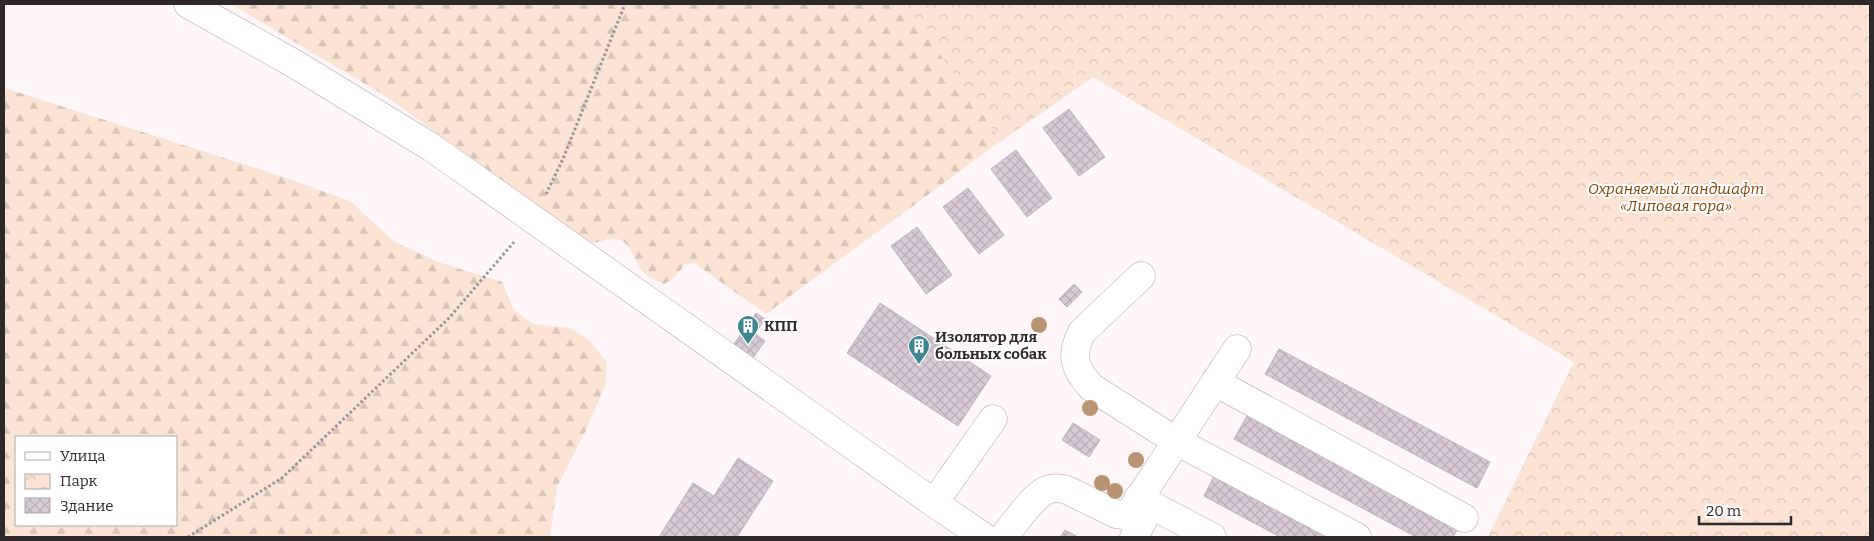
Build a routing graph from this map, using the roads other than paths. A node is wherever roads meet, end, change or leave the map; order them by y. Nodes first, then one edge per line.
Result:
1 (188, 4) edge
2 (1141, 276) dead end
3 (1237, 349) dead end
4 (1215, 382) junction
5 (994, 419) dead end
6 (1176, 441) junction
7 (1145, 502) junction
8 (934, 503) junction
9 (1464, 518) dead end
10 (984, 537) edge
11 (1003, 537) edge
12 (1134, 537) edge
13 (1212, 537) edge
14 (1357, 537) edge

1 - 8 street
2 - 6 street
3 - 4 street
4 - 6 street
4 - 9 street
5 - 8 street
6 - 7 street
6 - 14 street
7 - 11 street
7 - 12 street
7 - 13 street
8 - 10 street

